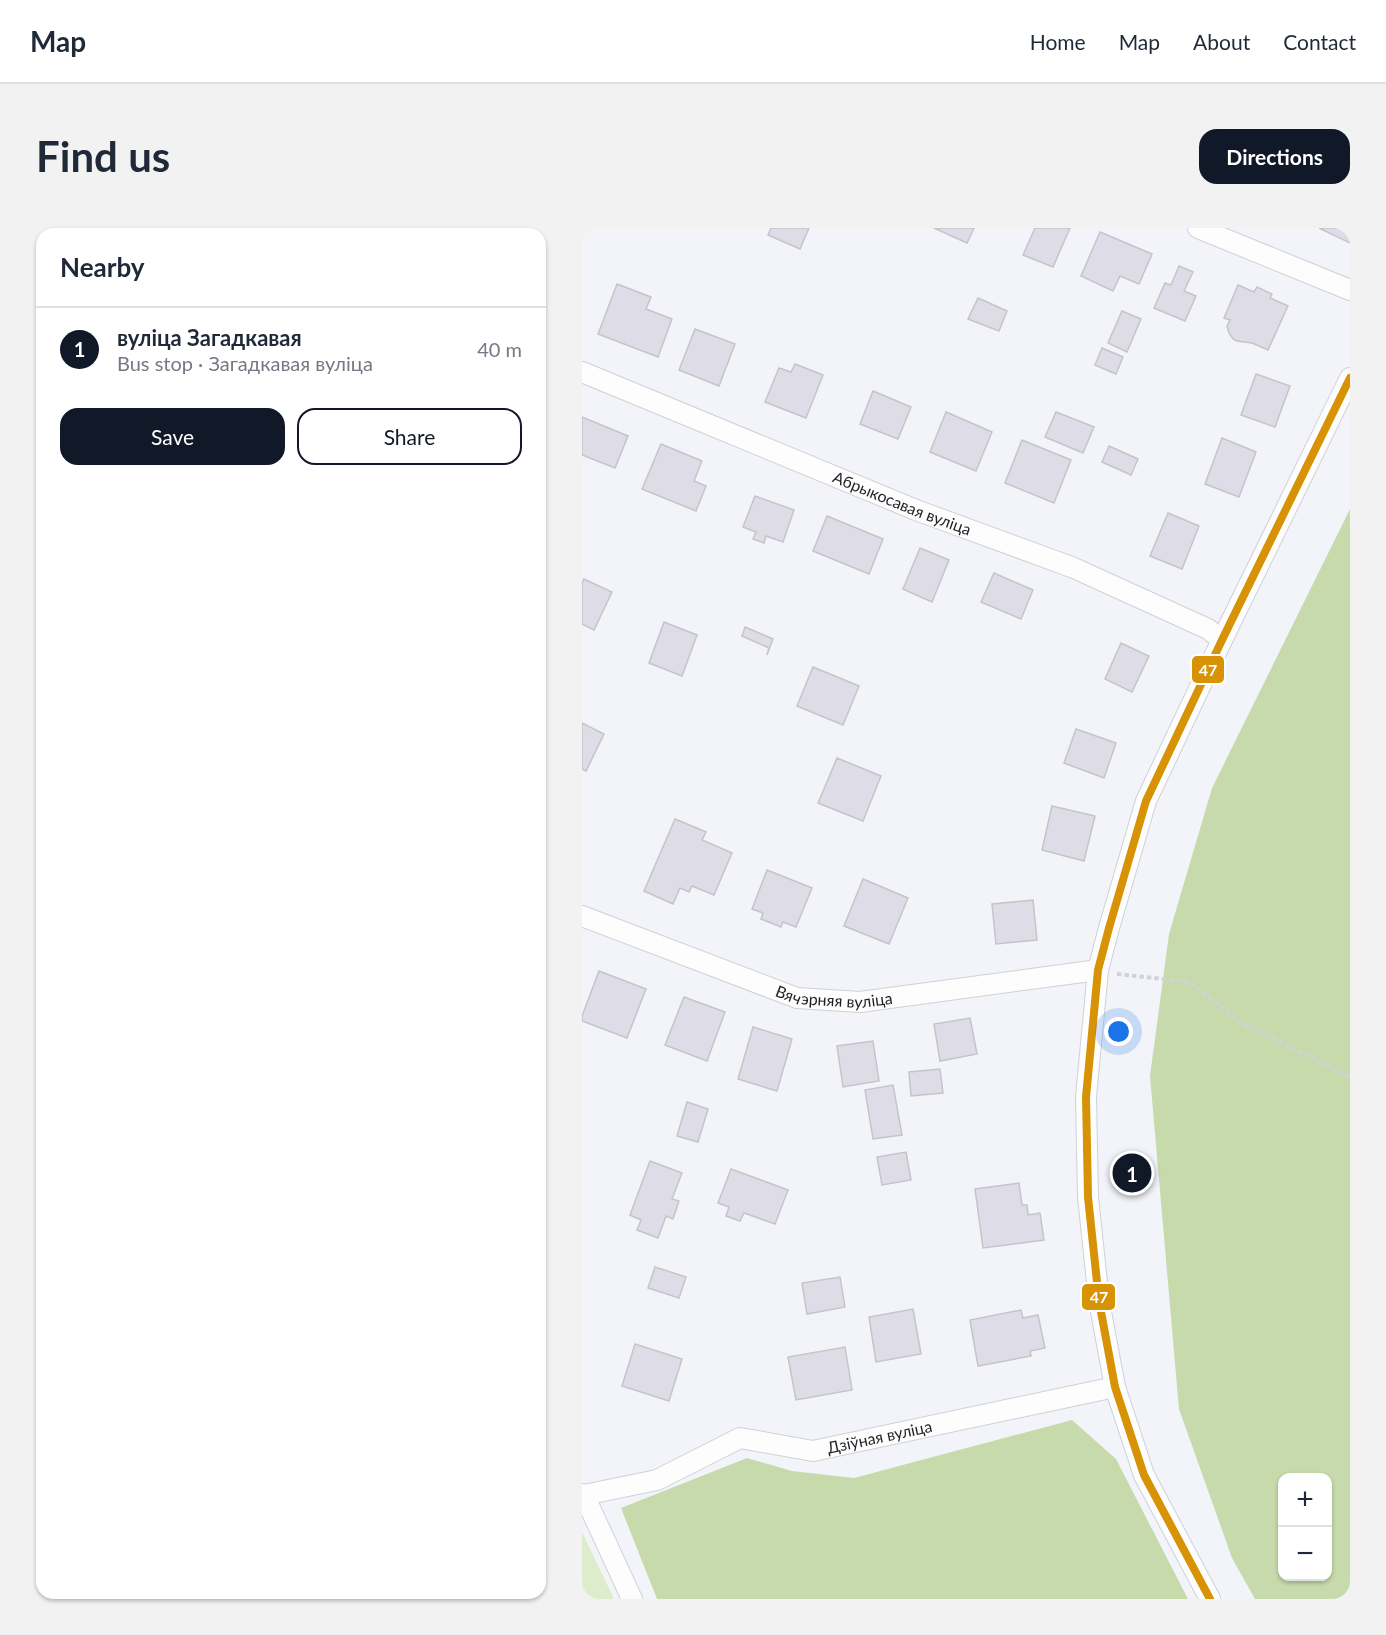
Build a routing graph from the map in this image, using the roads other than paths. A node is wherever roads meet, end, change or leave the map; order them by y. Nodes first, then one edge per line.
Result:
1 (1198, 228) edge
2 (1350, 290) edge
3 (582, 372) edge
4 (1350, 378) edge
5 (1222, 640) junction
6 (582, 916) edge
7 (1098, 970) junction
8 (1115, 1387) junction
9 (583, 1494) edge
10 (632, 1599) edge
11 (1210, 1599) edge

1 - 2 street
3 - 5 street, Абрыкосавая вуліца
4 - 5 street
5 - 7 street
6 - 7 street, Вячэрняя вуліца
7 - 8 street
8 - 9 street, Дзіўная вуліца
8 - 11 street
9 - 10 street

